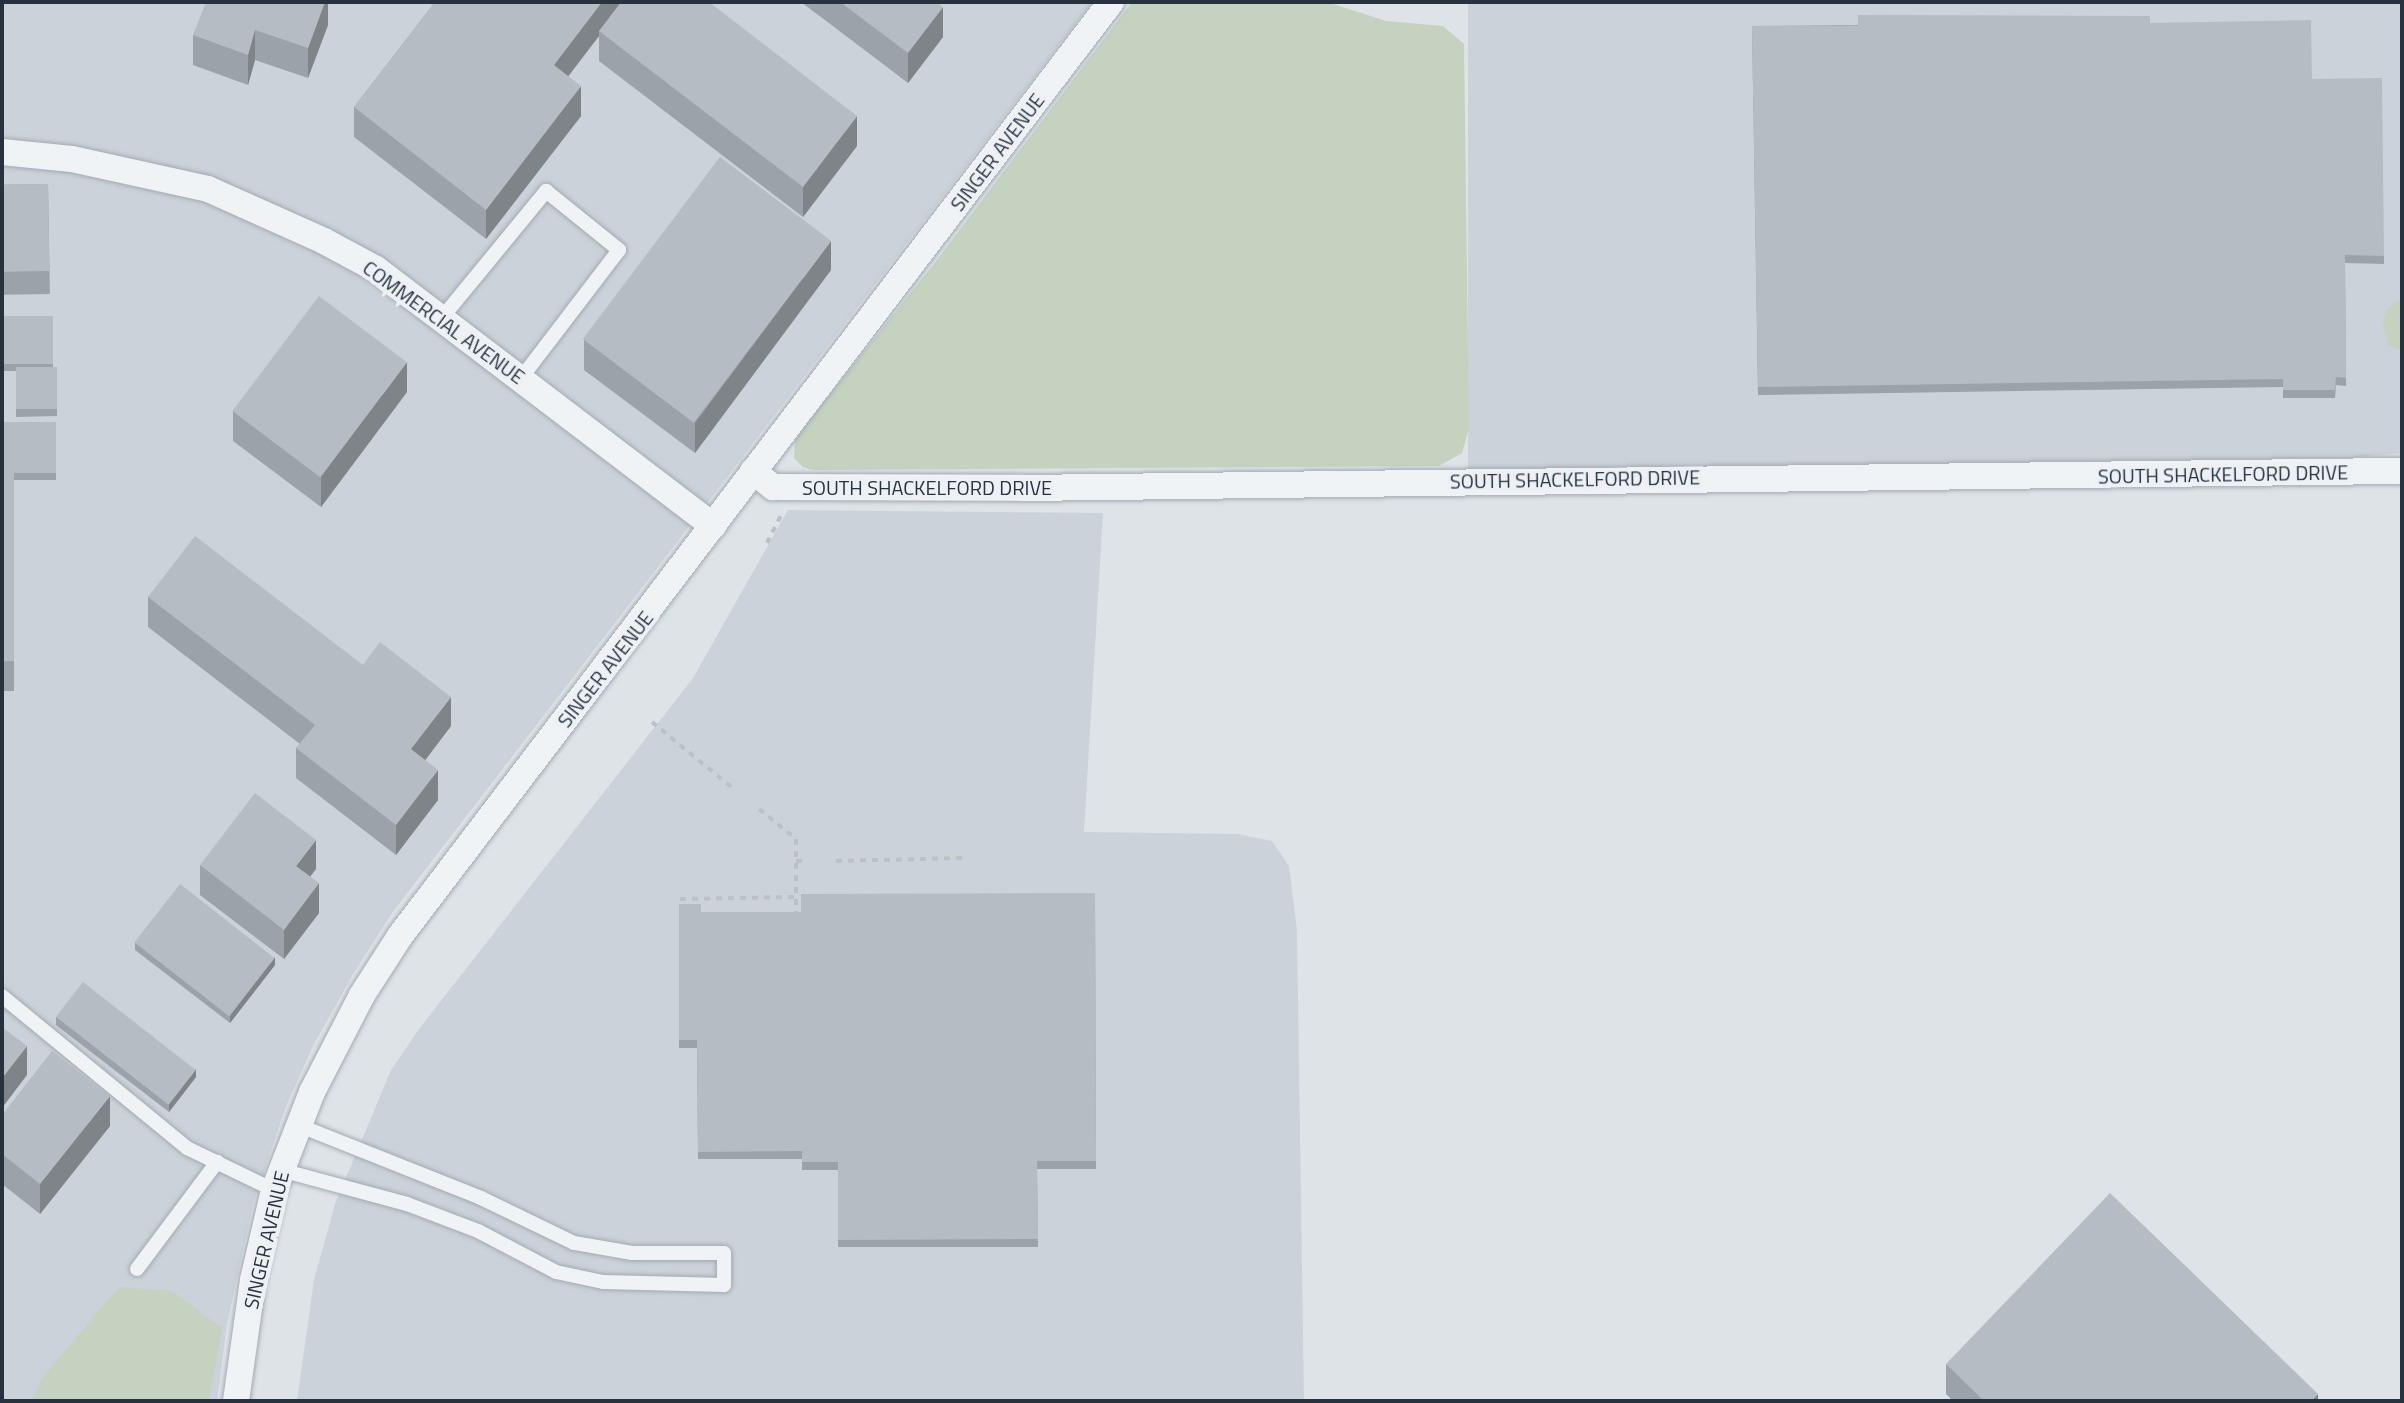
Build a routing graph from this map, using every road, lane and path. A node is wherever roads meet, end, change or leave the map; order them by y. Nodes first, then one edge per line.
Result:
1 (1111, 2) edge
2 (2, 152) edge
3 (441, 319) junction
4 (521, 378) junction
5 (753, 471) junction
6 (2402, 471) edge
7 (785, 505) dead end
8 (713, 526) junction
9 (767, 543) dead end
10 (652, 722) dead end
11 (735, 790) dead end
12 (759, 809) dead end
13 (962, 858) dead end
14 (796, 861) junction
15 (808, 861) dead end
16 (836, 861) dead end
17 (796, 897) junction
18 (680, 899) dead end
19 (796, 915) edge
20 (2, 996) edge
21 (298, 1125) junction
22 (217, 1162) junction
23 (278, 1180) junction
24 (137, 1269) dead end
25 (236, 1401) edge

1 - 5 street, SINGER AVENUE
2 - 3 street, COMMERCIAL AVENUE
3 - 4 street, COMMERCIAL AVENUE
3 - 4 lane
4 - 8 street, COMMERCIAL AVENUE
5 - 6 street, SOUTH SHACKELFORD DRIVE
5 - 8 street, SINGER AVENUE
7 - 9 path
8 - 21 street, SINGER AVENUE
10 - 11 path
12 - 14 path
13 - 16 path
14 - 15 path
14 - 17 path
17 - 18 path
17 - 19 path
20 - 22 lane
21 - 23 street, SINGER AVENUE
21 - 23 lane
22 - 23 lane
22 - 24 lane
23 - 25 street, SINGER AVENUE

